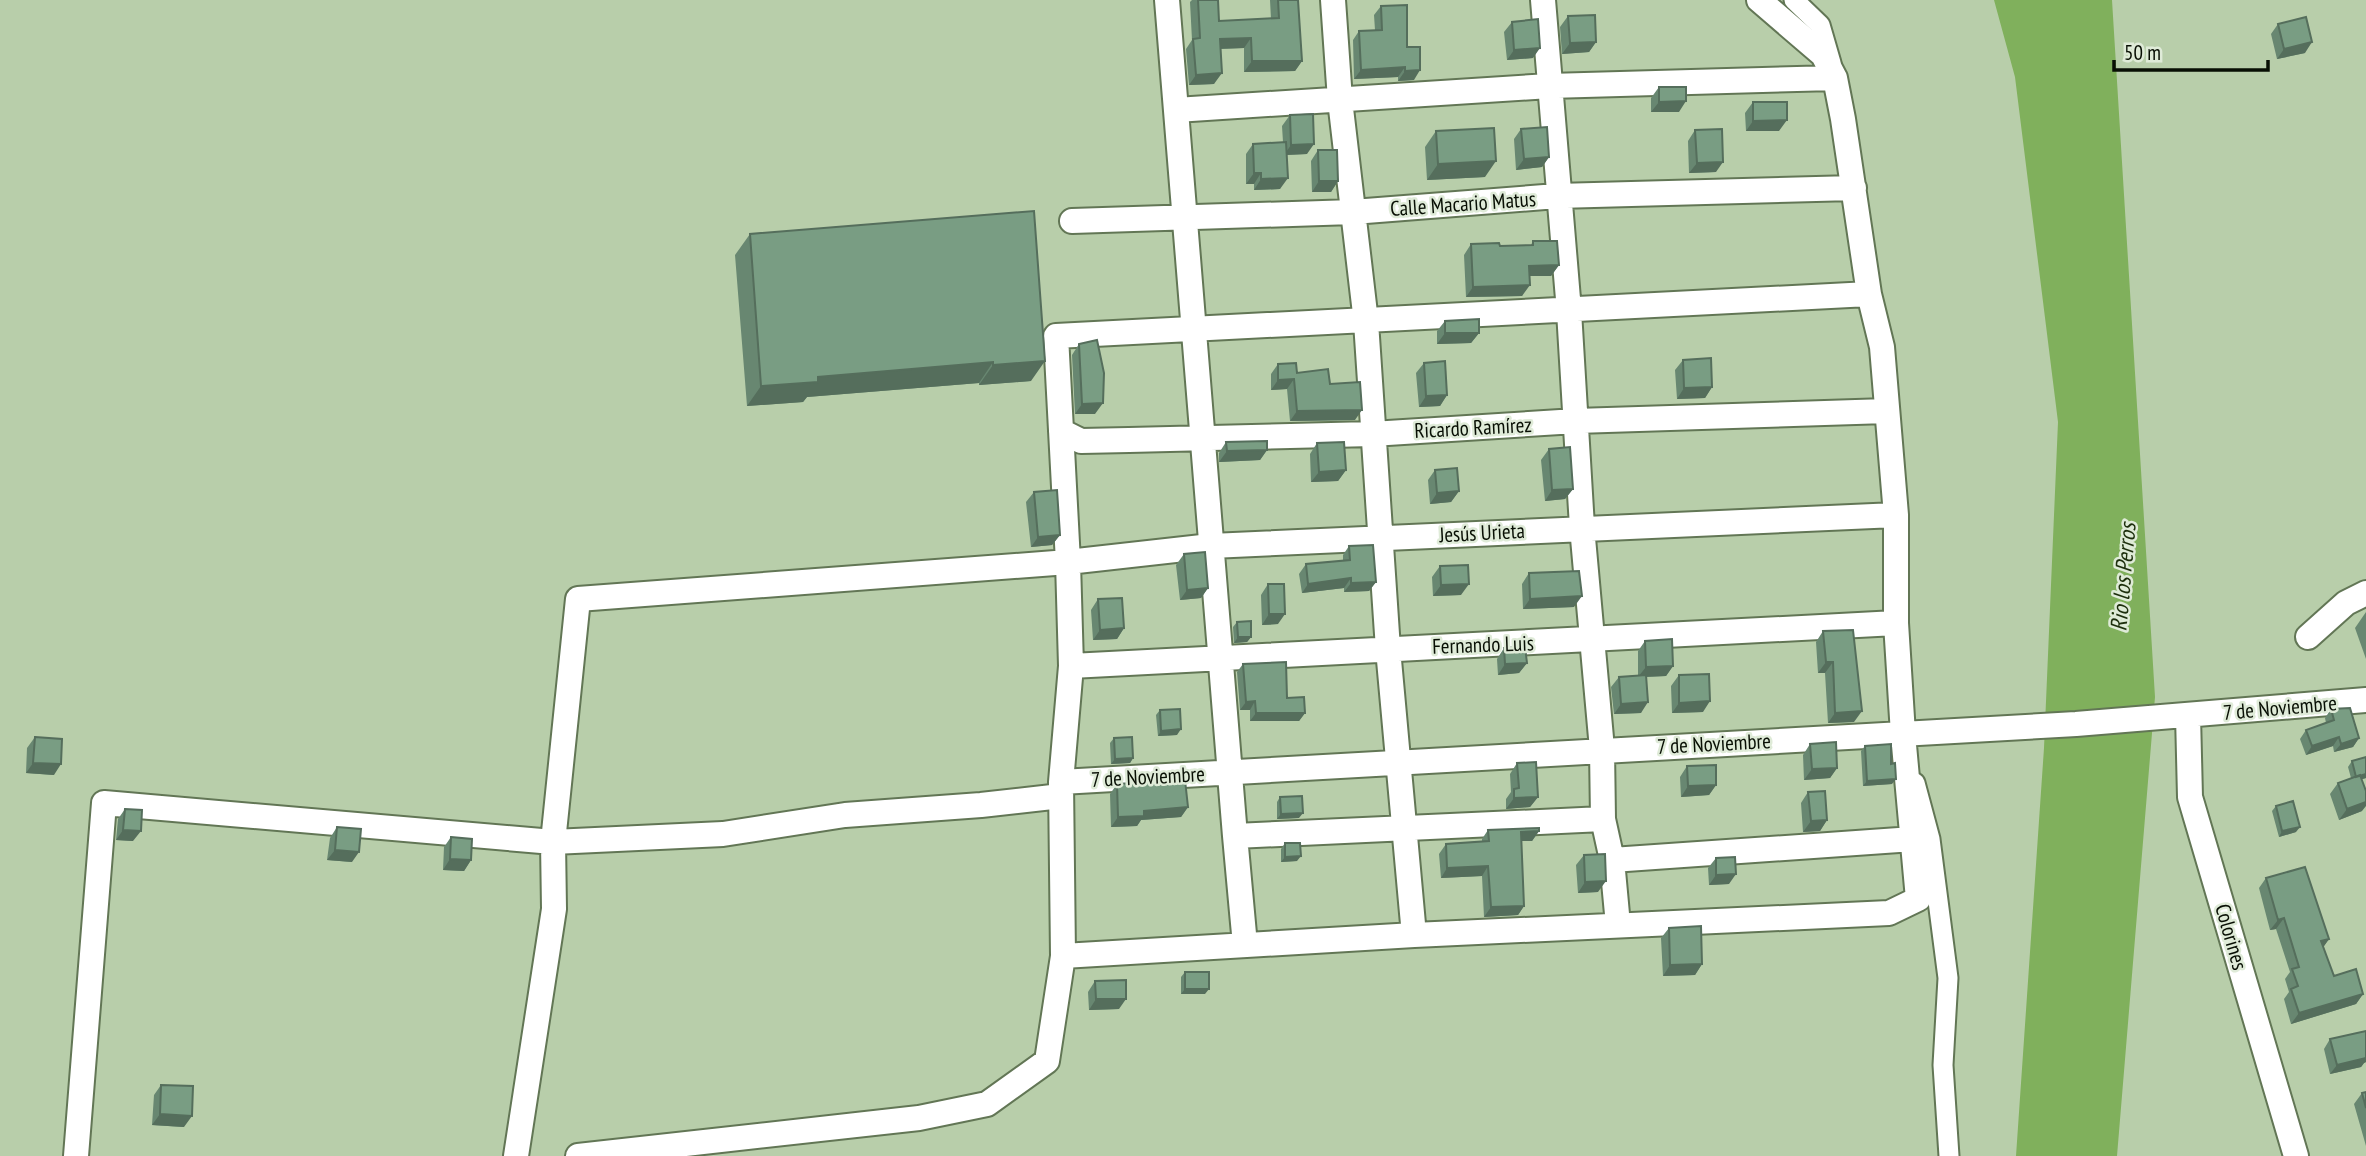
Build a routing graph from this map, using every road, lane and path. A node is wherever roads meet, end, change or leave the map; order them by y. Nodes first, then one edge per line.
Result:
1 (1167, 0) edge
2 (1333, 0) edge
3 (1543, 0) edge
4 (1759, 0) edge
5 (1794, 0) edge
6 (1835, 78) junction
7 (1549, 86) junction
8 (1340, 100) junction
9 (1176, 110) junction
10 (1854, 188) junction
11 (1557, 196) junction
12 (1353, 212) junction
13 (1185, 219) junction
14 (1072, 221) dead end
15 (1869, 294) junction
16 (1569, 311) junction
17 (1366, 322) junction
18 (1194, 328) junction
19 (1888, 411) junction
20 (1576, 421) junction
21 (1061, 430) junction
22 (1372, 433) junction
23 (1203, 438) junction
24 (1896, 515) junction
25 (1582, 527) junction
26 (1380, 539) junction
27 (1211, 546) junction
28 (1068, 562) junction
29 (2366, 593) edge
30 (1896, 622) junction
31 (2308, 638) dead end
32 (1594, 640) junction
33 (1388, 649) junction
34 (1221, 659) junction
35 (1071, 666) junction
36 (2366, 701) edge
37 (2195, 715) junction
38 (1903, 734) junction
39 (1602, 749) junction
40 (1398, 763) junction
41 (1230, 772) junction
42 (1061, 789) junction
43 (1603, 819) junction
44 (1406, 830) junction
45 (1235, 836) junction
46 (1913, 839) junction
47 (553, 842) junction
48 (1612, 860) junction
49 (1618, 926) junction
50 (1414, 935) junction
51 (1245, 945) junction
52 (1063, 956) junction
53 (76, 1156) edge
54 (516, 1156) edge
55 (578, 1156) edge
56 (1949, 1156) edge
57 (2295, 1156) edge

1 - 9 street
2 - 8 street
3 - 7 street
4 - 6 street
5 - 6 street
6 - 7 street
6 - 10 street
7 - 8 street
7 - 11 street
8 - 9 street
8 - 12 street
9 - 13 street
10 - 11 street, Calle Macario Matus
10 - 15 street
11 - 12 street, Calle Macario Matus
11 - 16 street
12 - 13 street, Calle Macario Matus
12 - 17 street
13 - 14 street, Calle Macario Matus
13 - 18 street
15 - 16 street
15 - 19 street
16 - 17 street
16 - 20 street
17 - 18 street
17 - 22 street
18 - 21 street
18 - 23 street
19 - 20 street, Ricardo Ramírez
19 - 24 street
20 - 22 street, Ricardo Ramírez
20 - 25 street
21 - 23 street, Ricardo Ramírez
21 - 28 street
22 - 23 street, Ricardo Ramírez
22 - 26 street
23 - 27 street
24 - 25 street, Jesús Urieta
24 - 30 street
25 - 26 street, Jesús Urieta
25 - 32 street
26 - 27 street, Jesús Urieta
26 - 33 street
27 - 28 street, Jesús Urieta
27 - 34 street
28 - 35 street
28 - 47 street, Jesús Urieta
29 - 31 street
30 - 32 street, Fernando Luis
30 - 38 street
32 - 33 street, Fernando Luis
32 - 39 street
33 - 34 street, Fernando Luis
33 - 40 street
34 - 35 street, Fernando Luis
34 - 41 street
35 - 42 street
36 - 37 street, 7 de Noviembre
37 - 38 street, 7 de Noviembre
37 - 57 street, Colorines
38 - 39 street, 7 de Noviembre
38 - 46 street
38 - 56 street
39 - 40 street, 7 de Noviembre
39 - 43 street
40 - 41 street, 7 de Noviembre
40 - 44 street
41 - 42 street, 7 de Noviembre
41 - 45 street
42 - 47 street, 7 de Noviembre
42 - 52 street
43 - 44 street
43 - 48 street
44 - 45 street
44 - 50 street
45 - 51 street
46 - 48 street
46 - 49 street
47 - 53 street, 7 de Noviembre
47 - 54 street
48 - 49 street
49 - 50 street
50 - 51 street
51 - 52 street
52 - 55 street

